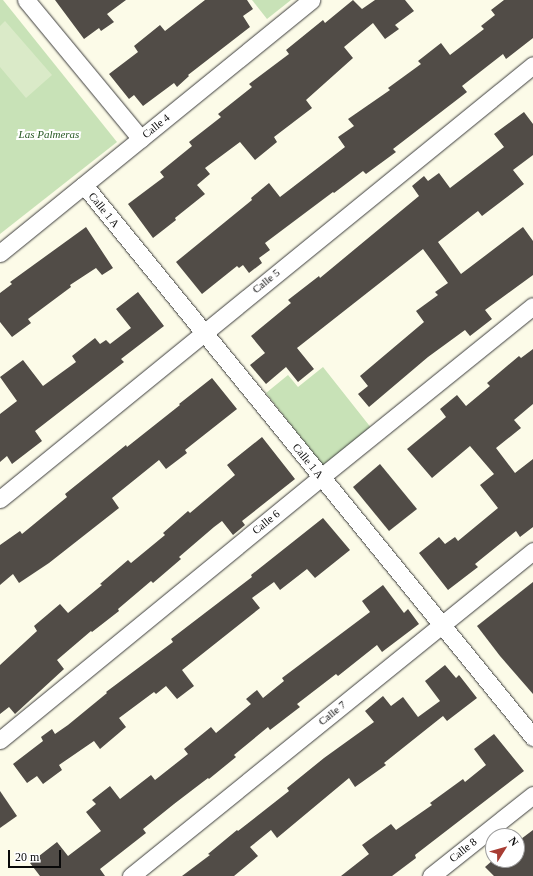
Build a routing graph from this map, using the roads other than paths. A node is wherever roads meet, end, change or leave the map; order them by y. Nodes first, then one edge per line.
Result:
1 (26, 0) edge
2 (311, 0) edge
3 (533, 65) edge
4 (140, 139) junction
5 (84, 185) junction
6 (0, 253) edge
7 (533, 306) edge
8 (204, 332) junction
9 (320, 477) junction
10 (0, 499) edge
11 (533, 551) edge
12 (441, 625) junction
13 (533, 737) edge
14 (0, 740) edge
15 (533, 795) edge
16 (131, 876) edge
17 (431, 876) edge

1 - 4 street
2 - 4 street, Calle 4
3 - 8 street, Calle 5
4 - 5 street, Calle 4
5 - 6 street, Calle 4
5 - 8 street, Calle 1 A
7 - 9 street, Calle 6
8 - 9 street, Calle 1 A
8 - 10 street, Calle 5
9 - 12 street, Calle 1 A
9 - 14 street, Calle 6
11 - 12 street, Calle 7
12 - 13 street, Calle 1 A
12 - 16 street, Calle 7
15 - 17 street, Calle 8

